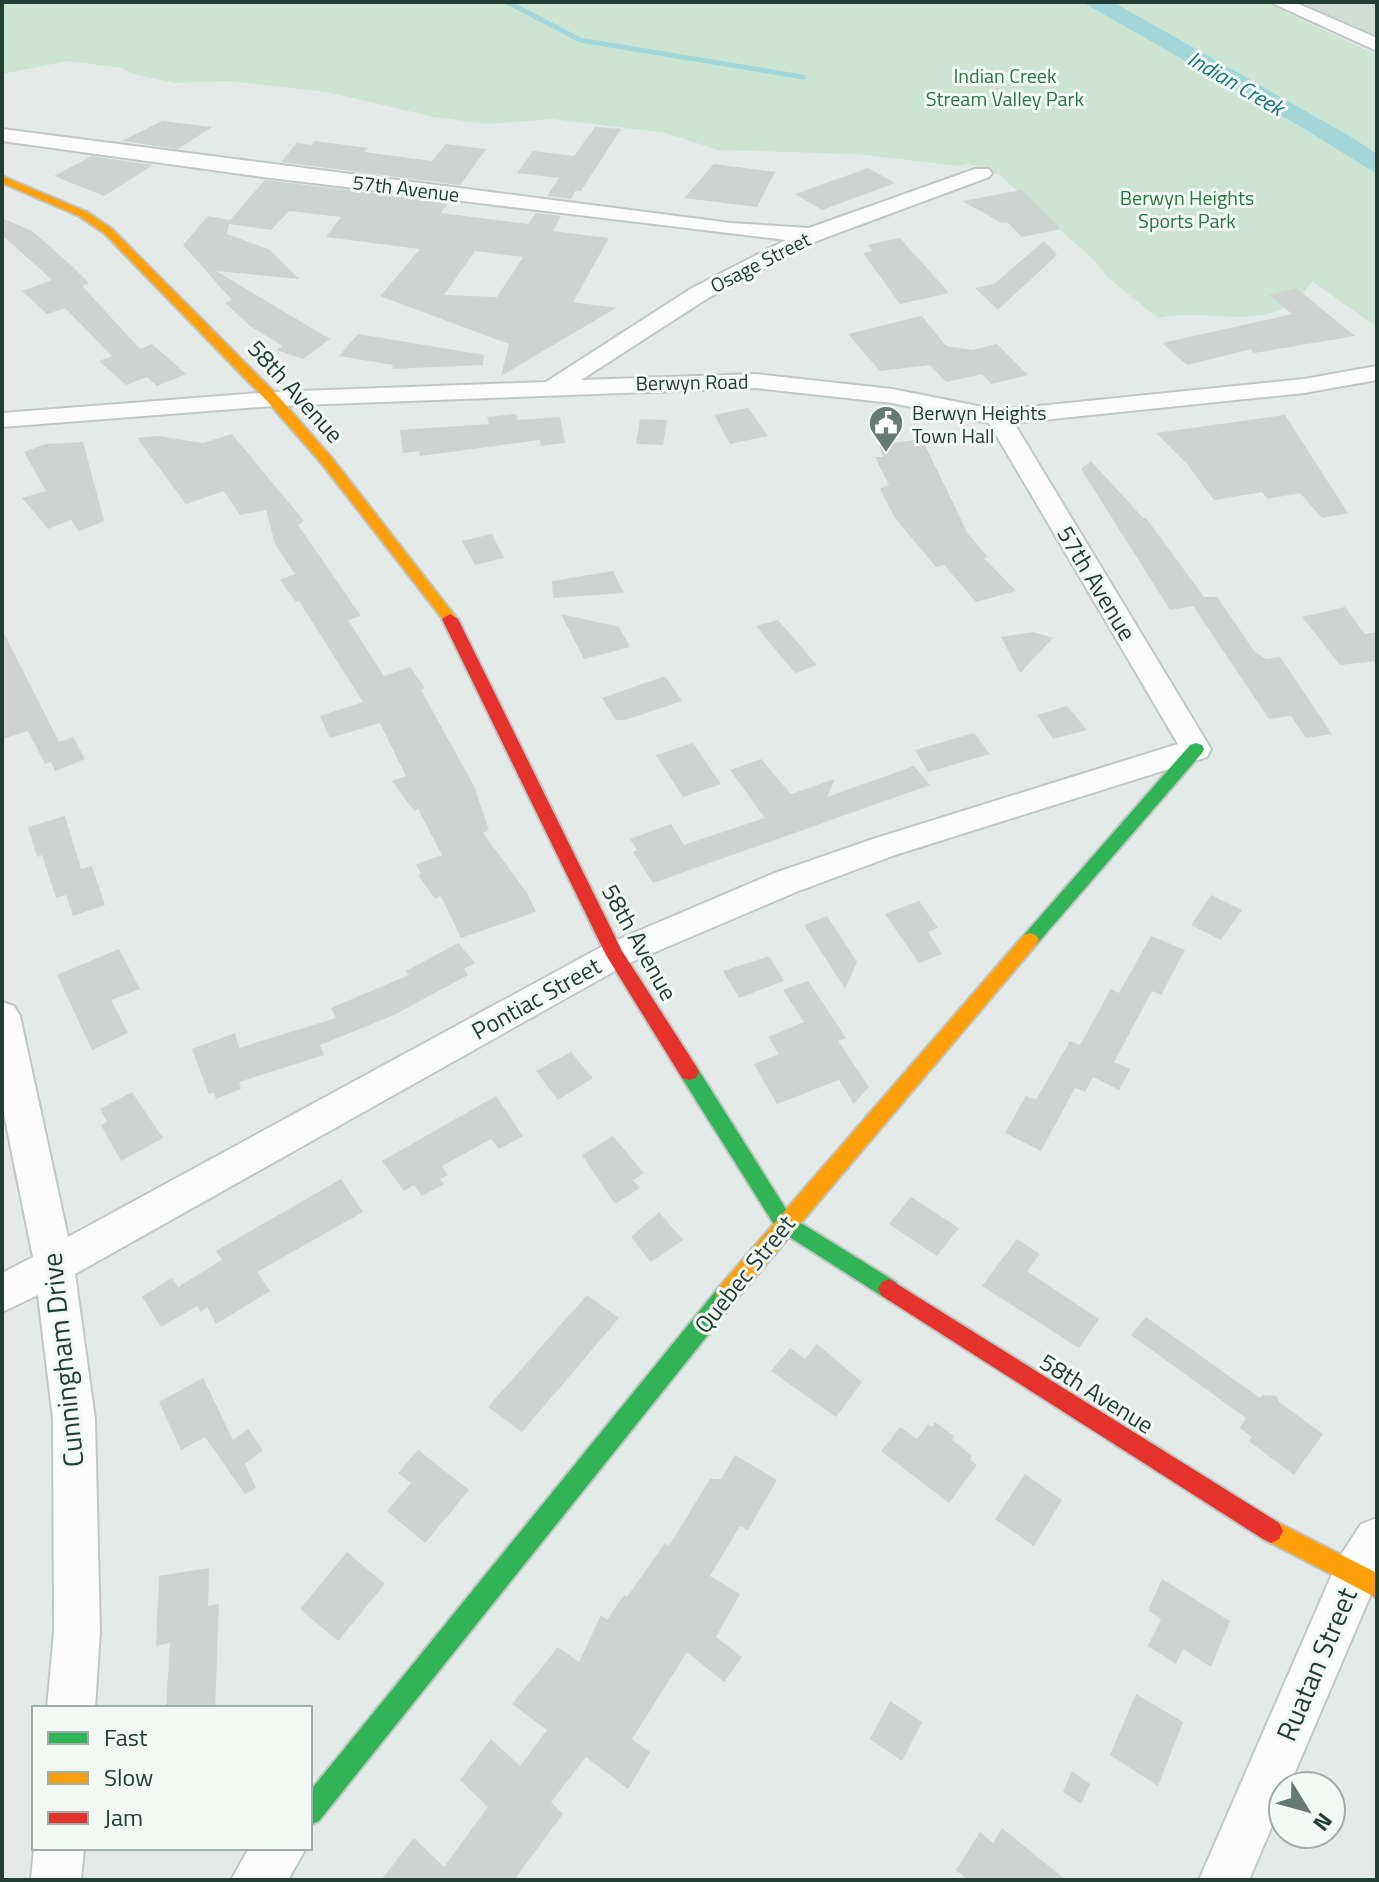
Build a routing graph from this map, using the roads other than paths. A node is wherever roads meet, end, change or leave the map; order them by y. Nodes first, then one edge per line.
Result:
1 (1279, 2) edge
2 (1377, 45) edge
3 (2, 135) edge
4 (982, 173) dead end
5 (2, 179) edge
6 (811, 235) junction
7 (1377, 373) edge
8 (555, 386) junction
9 (273, 399) junction
10 (998, 417) junction
11 (2, 420) edge
12 (1196, 749) junction
13 (615, 955) junction
14 (2, 1016) edge
15 (784, 1223) junction
16 (54, 1265) junction
17 (2, 1294) edge
18 (1370, 1567) edge
19 (71, 1706) edge
20 (312, 1810) edge
21 (59, 1850) edge
22 (279, 1850) edge
23 (56, 1880) edge
24 (256, 1880) edge
25 (1224, 1880) edge

1 - 2 street
3 - 6 street, 57th Avenue
4 - 6 street, Osage Street
5 - 9 street, 58th Avenue
6 - 8 street, Osage Street
7 - 10 street, Berwyn Road
8 - 9 street, Berwyn Road
8 - 10 street, Berwyn Road
9 - 11 street, Berwyn Road
9 - 13 street, 58th Avenue
10 - 12 street, 57th Avenue
12 - 13 street, Pontiac Street
12 - 15 street, Quebec Street
13 - 15 street, 58th Avenue
13 - 16 street, Pontiac Street
14 - 16 street, Cunningham Drive
15 - 18 street, 58th Avenue
15 - 20 street, Quebec Street
16 - 17 street, Pontiac Street
16 - 19 street, Cunningham Drive
18 - 25 street, Ruatan Street
21 - 23 street
22 - 24 street

